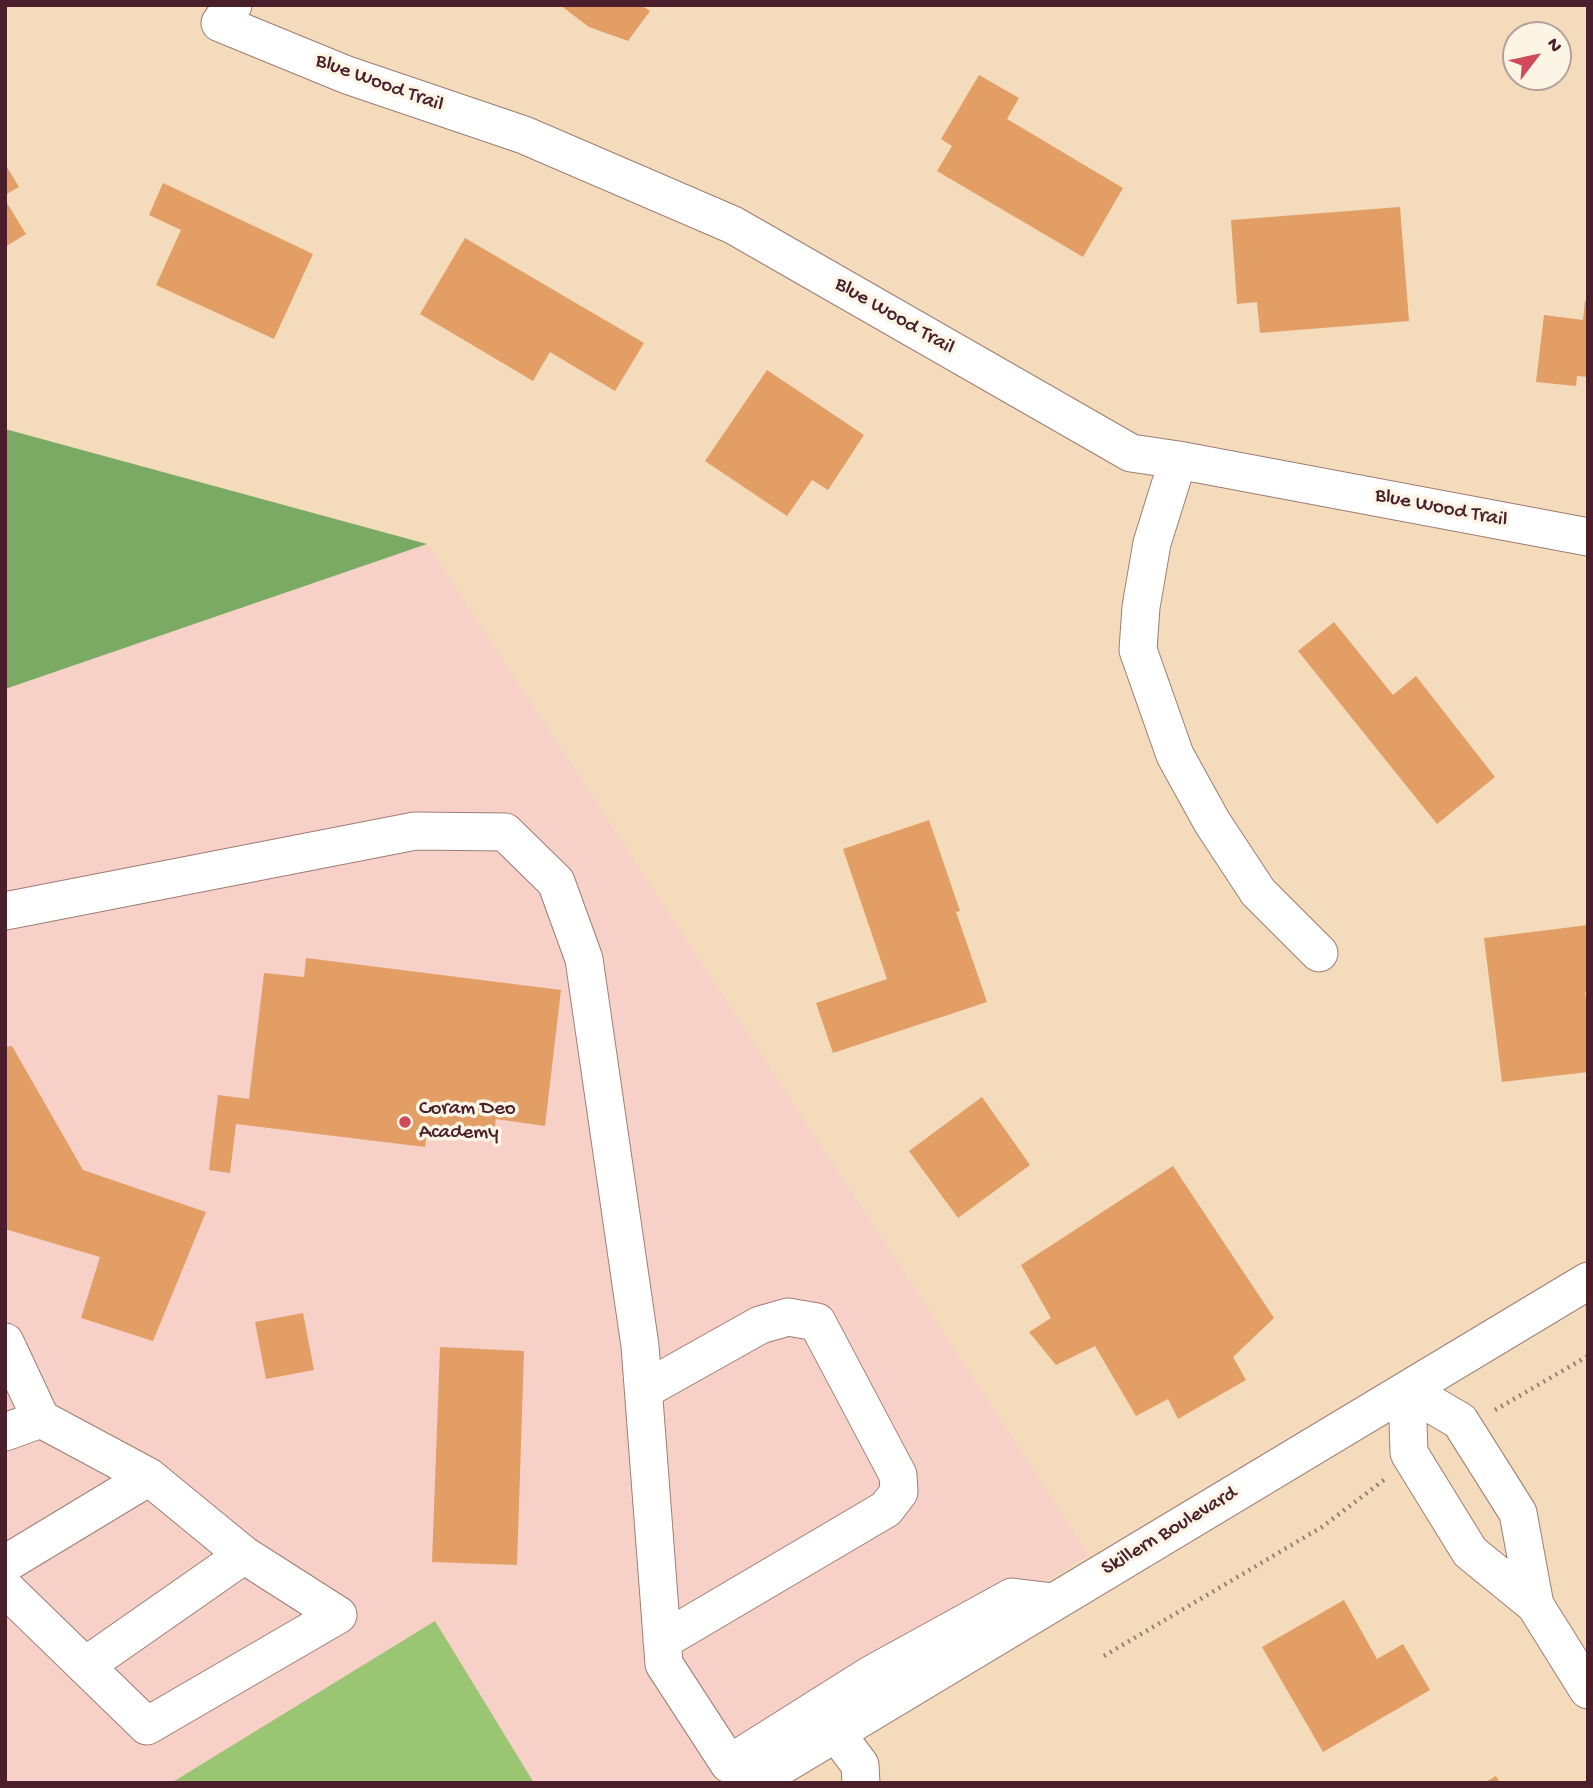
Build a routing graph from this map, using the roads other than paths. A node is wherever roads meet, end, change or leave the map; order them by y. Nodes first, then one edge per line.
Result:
1 (227, 14) edge
2 (1178, 460) junction
3 (1588, 537) edge
4 (5, 911) edge
5 (1319, 953) dead end
6 (1588, 1281) edge
7 (5, 1342) edge
8 (644, 1390) junction
9 (1407, 1390) junction
10 (41, 1419) junction
11 (5, 1432) edge
12 (149, 1477) junction
13 (244, 1555) junction
14 (5, 1564) edge
15 (5, 1588) edge
16 (1535, 1605) junction
17 (662, 1642) junction
18 (85, 1666) junction
19 (1588, 1690) edge
20 (829, 1719) junction
21 (753, 1783) edge
22 (861, 1783) edge

1 - 2 street, Blue Wood Trail
2 - 3 street, Blue Wood Trail
2 - 5 street
4 - 8 street
6 - 9 street, Skillern Boulevard
7 - 10 street
8 - 17 street
8 - 17 street
9 - 16 street
9 - 16 street
9 - 20 street, Skillern Boulevard
10 - 11 street
10 - 12 street
12 - 13 street
12 - 14 street
13 - 18 street
13 - 18 street
15 - 18 street
16 - 19 street
17 - 20 street
20 - 21 street, Skillern Boulevard
20 - 22 street

